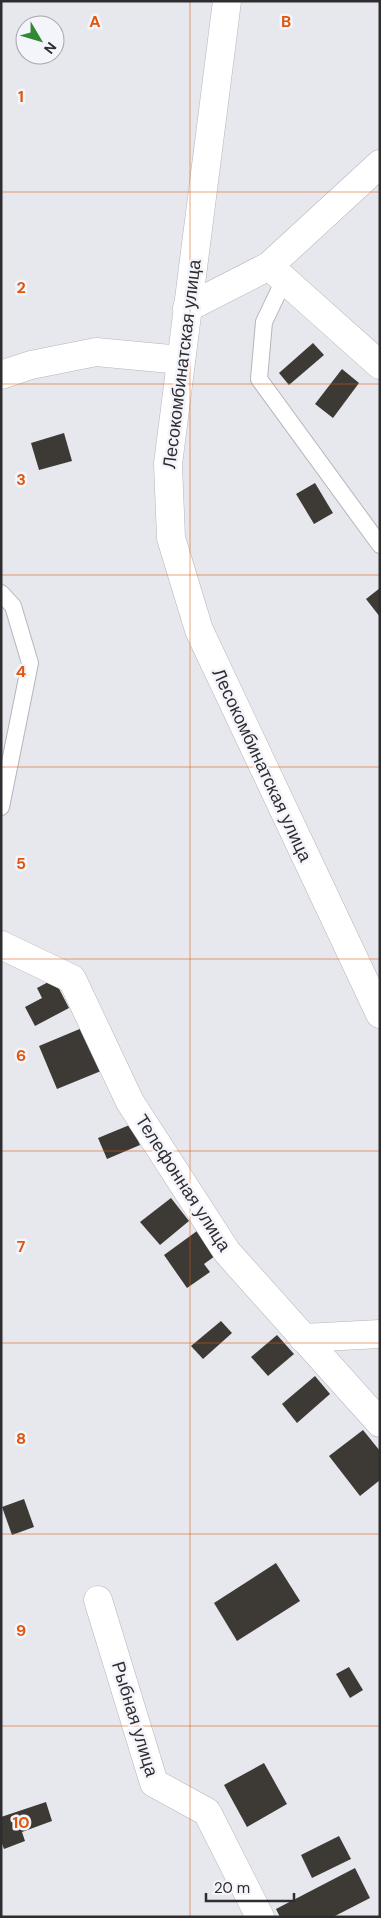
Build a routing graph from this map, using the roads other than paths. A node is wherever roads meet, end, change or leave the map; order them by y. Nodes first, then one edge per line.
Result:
1 (227, 1) edge
2 (380, 164) edge
3 (277, 273) junction
4 (187, 308) junction
5 (181, 360) junction
6 (380, 365) edge
7 (1, 375) edge
8 (380, 545) edge
9 (1, 593) edge
10 (1, 807) edge
11 (1, 945) edge
12 (380, 1014) edge
13 (380, 1334) edge
14 (303, 1338) junction
15 (380, 1423) edge
16 (98, 1600) dead end
17 (260, 1917) edge

1 - 4 street, Лесокомбинатская улица
2 - 3 street
3 - 4 street
3 - 6 street
3 - 8 lane
4 - 5 street, Лесокомбинатская улица
5 - 7 street
5 - 12 street, Лесокомбинатская улица
9 - 10 lane
11 - 14 street, Телефонная улица
13 - 14 street
14 - 15 street, Телефонная улица
16 - 17 street, Рыбная улица

